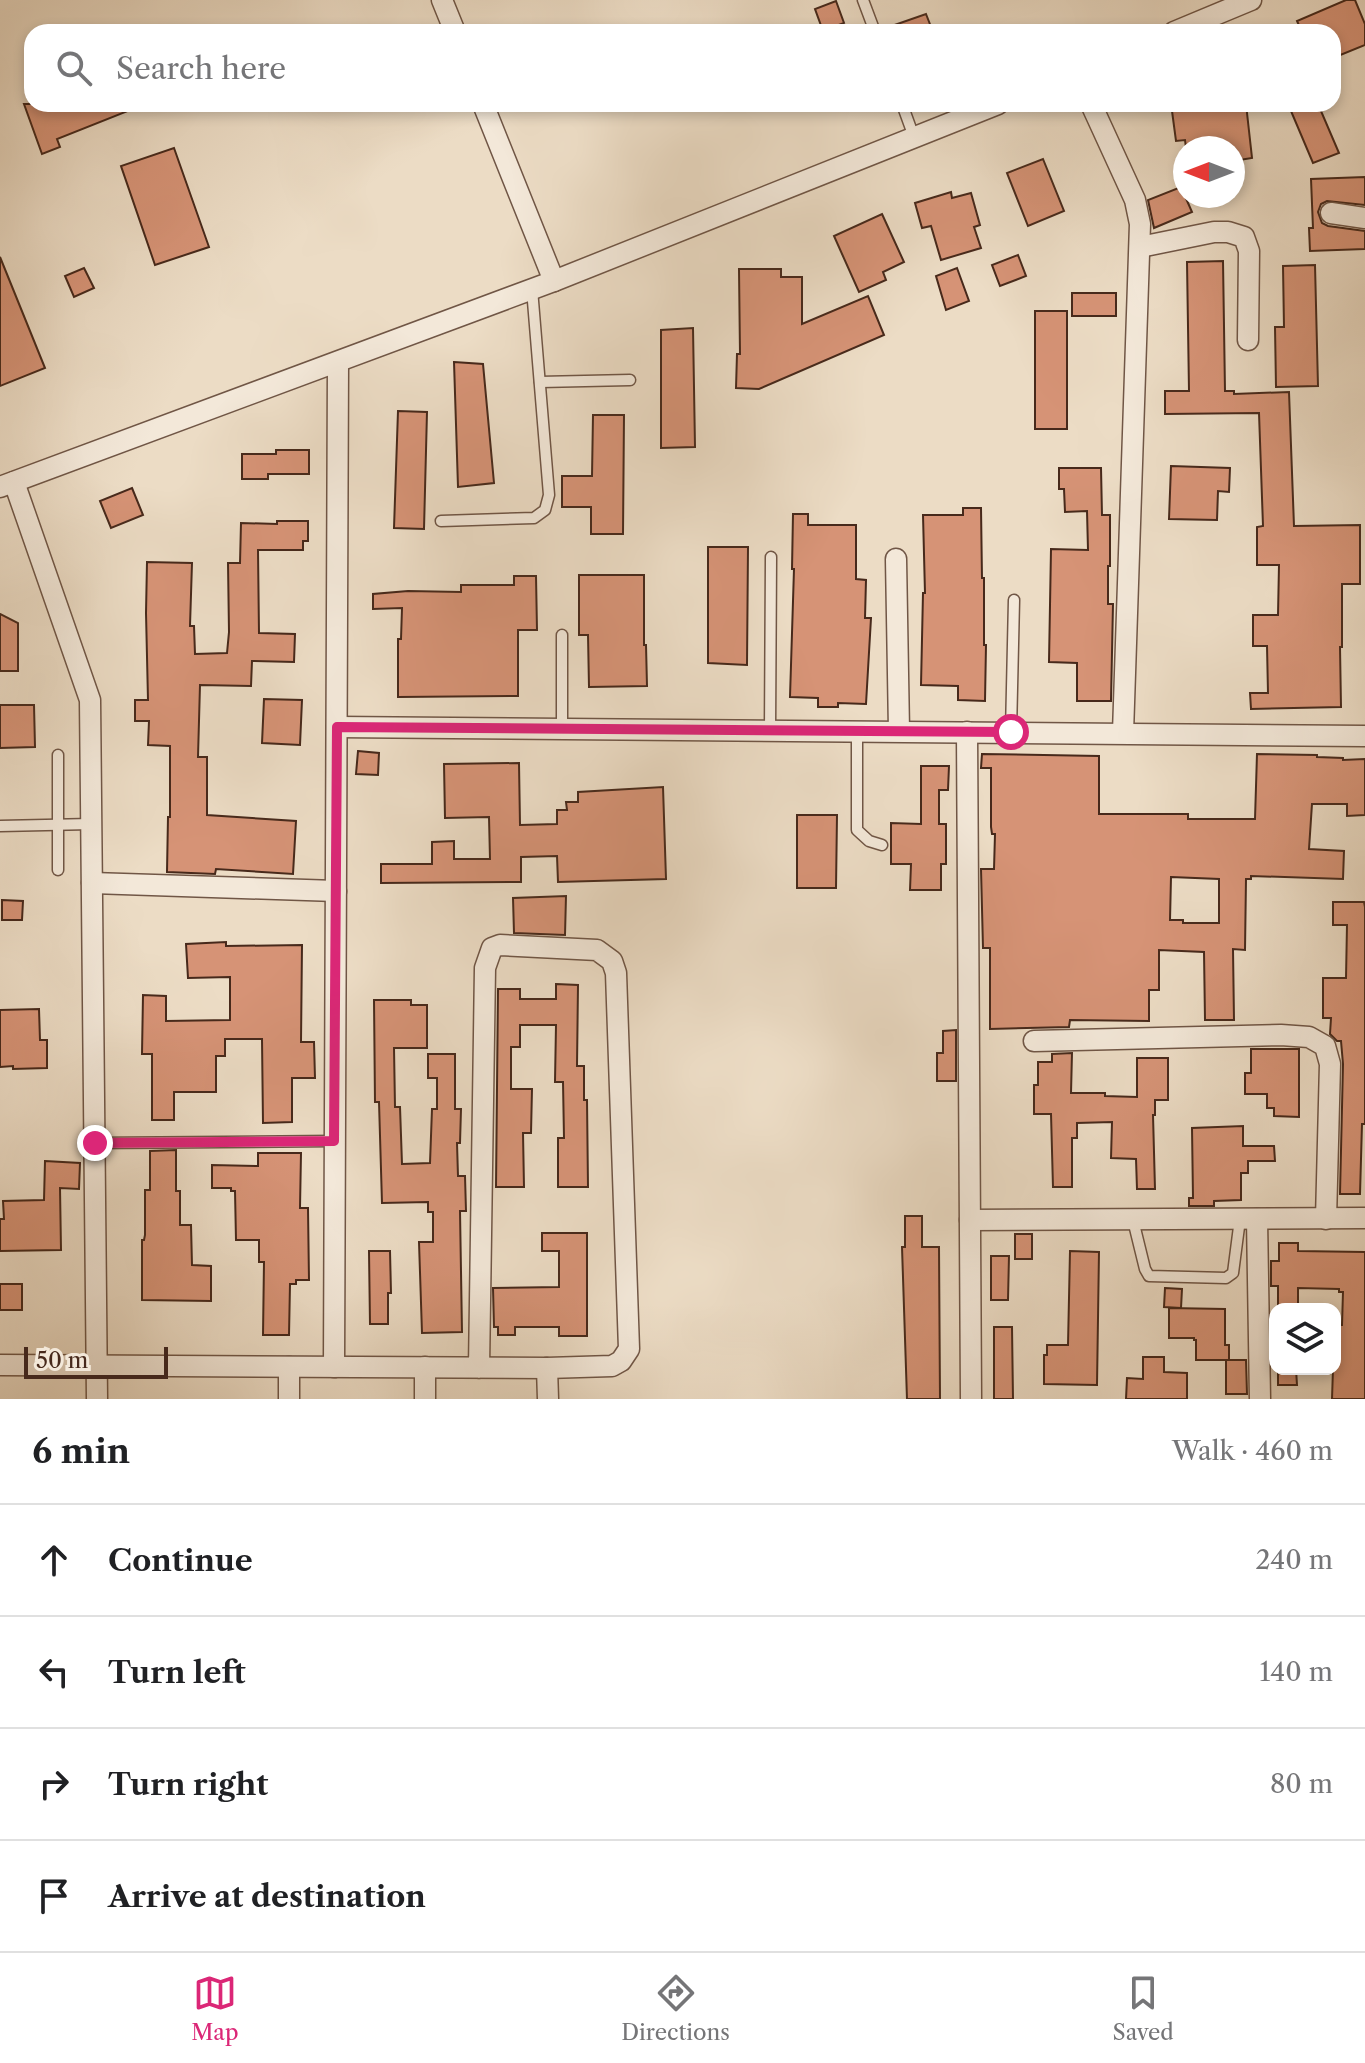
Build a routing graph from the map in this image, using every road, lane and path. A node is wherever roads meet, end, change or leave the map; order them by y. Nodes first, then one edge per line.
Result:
1 (442, 0) edge
2 (863, 0) edge
3 (1251, 0) edge
4 (452, 24) edge
5 (872, 24) edge
6 (1193, 24) edge
7 (486, 112) edge
8 (905, 112) edge
9 (978, 112) edge
10 (1095, 112) edge
11 (914, 137) junction
12 (1331, 213) dead end
13 (1365, 218) edge
14 (1140, 247) junction
15 (554, 281) junction
16 (532, 289) junction
17 (1248, 340) dead end
18 (338, 362) junction
19 (630, 380) dead end
20 (540, 382) junction
21 (7, 484) edge
22 (441, 521) dead end
23 (771, 557) dead end
24 (896, 559) dead end
25 (1014, 600) dead end
26 (562, 635) dead end
27 (337, 727) junction
28 (562, 729) junction
29 (770, 730) junction
30 (857, 731) junction
31 (899, 731) junction
32 (967, 732) junction
33 (1011, 732) junction
34 (1123, 733) junction
35 (1365, 736) edge
36 (58, 755) dead end
37 (91, 824) junction
38 (58, 825) junction
39 (0, 826) edge
40 (882, 845) dead end
41 (58, 870) dead end
42 (92, 883) junction
43 (336, 891) junction
44 (1034, 1041) dead end
45 (334, 1141) junction
46 (95, 1143) junction
47 (1365, 1218) edge
48 (1248, 1219) junction
49 (1326, 1219) junction
50 (970, 1220) junction
51 (1133, 1220) junction
52 (0, 1365) edge
53 (97, 1367) junction
54 (289, 1367) junction
55 (334, 1367) junction
56 (425, 1367) junction
57 (479, 1368) junction
58 (547, 1368) junction
59 (97, 1399) edge
60 (289, 1399) edge
61 (425, 1399) edge
62 (548, 1399) edge
63 (971, 1399) edge
64 (1260, 1399) edge

1 - 4 street
2 - 5 lane
3 - 6 street
7 - 15 street
8 - 11 lane
9 - 11 street
10 - 14 street
11 - 15 street
12 - 13 street
14 - 17 street
14 - 34 street
15 - 16 street
16 - 18 street
16 - 20 lane
18 - 21 street
18 - 27 street
19 - 20 lane
20 - 22 lane
21 - 37 street
23 - 29 lane
24 - 31 street
25 - 33 lane
26 - 28 lane
27 - 28 street
27 - 43 street
28 - 29 street
29 - 30 street
30 - 31 street
30 - 40 lane
31 - 32 street
32 - 33 street
32 - 50 street
33 - 34 street
34 - 35 street
36 - 38 lane
37 - 38 lane
37 - 42 street
38 - 39 lane
38 - 41 lane
42 - 43 street
42 - 46 street
43 - 45 street
44 - 49 street
45 - 46 lane
45 - 55 street
46 - 53 street
47 - 49 street
48 - 49 street
48 - 51 street
48 - 51 lane
48 - 64 street
50 - 51 street
50 - 63 street
52 - 53 street
53 - 54 street
53 - 59 street
54 - 55 street
54 - 60 street
55 - 56 street
56 - 57 street
56 - 61 street
57 - 58 street
57 - 58 street
58 - 62 street

